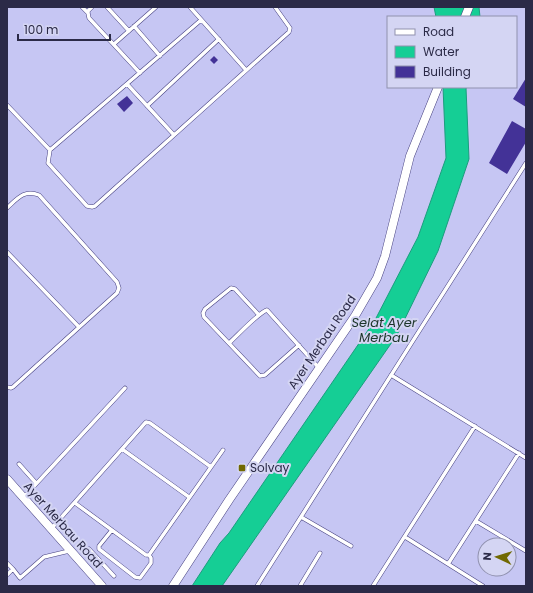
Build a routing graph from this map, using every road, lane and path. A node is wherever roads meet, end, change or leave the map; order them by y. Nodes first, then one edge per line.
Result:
1 (82, 7) edge
2 (92, 7) edge
3 (107, 7) edge
4 (156, 7) edge
5 (190, 7) edge
6 (275, 7) edge
7 (88, 13) junction
8 (201, 20) junction
9 (134, 26) junction
10 (128, 31) junction
11 (219, 40) junction
12 (114, 44) junction
13 (160, 56) junction
14 (246, 70) junction
15 (140, 73) junction
16 (127, 84) junction
17 (438, 88) edge
18 (7, 106) edge
19 (148, 106) junction
20 (174, 135) junction
21 (50, 150) junction
22 (526, 162) edge
23 (521, 171) junction
24 (526, 174) edge
25 (7, 208) edge
26 (7, 252) edge
27 (259, 315) junction
28 (79, 327) junction
29 (229, 343) junction
30 (299, 345) junction
31 (319, 369) junction
32 (391, 375) junction
33 (7, 387) edge
34 (125, 388) dead end
35 (475, 426) junction
36 (122, 449) junction
37 (224, 450) dead end
38 (519, 454) junction
39 (526, 458) edge
40 (19, 464) dead end
41 (211, 467) junction
42 (7, 479) edge
43 (36, 483) junction
44 (189, 497) junction
45 (23, 498) junction
46 (75, 503) junction
47 (301, 517) junction
48 (476, 521) junction
49 (51, 529) junction
50 (112, 530) junction
51 (405, 537) junction
52 (350, 546) dead end
53 (89, 550) dead end
54 (70, 551) junction
55 (526, 551) edge
56 (320, 553) dead end
57 (149, 555) junction
58 (7, 563) edge
59 (448, 564) junction
60 (13, 569) junction
61 (7, 575) edge
62 (114, 576) dead end
63 (102, 586) edge
64 (173, 586) edge
65 (257, 586) edge
66 (300, 586) edge
67 (374, 586) edge
68 (483, 586) edge

1 - 7 lane
2 - 7 lane
3 - 10 lane
4 - 9 lane
5 - 8 lane
6 - 14 lane
7 - 12 lane
8 - 11 lane
8 - 13 lane
9 - 10 lane
9 - 13 lane
10 - 12 lane
11 - 14 lane
11 - 19 lane
12 - 15 lane
13 - 15 lane
14 - 20 lane
15 - 16 lane
16 - 19 lane
16 - 21 lane
17 - 31 street, Ayer Merbau Road
18 - 21 lane
19 - 20 lane
20 - 21 lane
22 - 23 lane
23 - 24 lane
23 - 32 lane
25 - 28 lane
26 - 28 lane
27 - 29 lane
27 - 29 lane
27 - 30 lane
28 - 33 lane
29 - 30 lane
30 - 31 lane
31 - 64 street, Ayer Merbau Road
32 - 35 lane
32 - 47 lane
34 - 43 lane
35 - 38 lane
35 - 51 lane
36 - 41 lane
36 - 44 lane
36 - 46 lane
37 - 41 lane
38 - 39 lane
38 - 48 lane
40 - 43 lane
41 - 44 lane
42 - 45 street, Ayer Merbau Road
43 - 45 lane
44 - 57 lane
45 - 49 street, Ayer Merbau Road
46 - 49 lane
46 - 50 lane
47 - 52 lane
47 - 65 lane
48 - 55 lane
48 - 59 lane
49 - 54 street, Ayer Merbau Road
50 - 57 lane
50 - 57 lane
51 - 59 lane
51 - 67 lane
53 - 62 lane
54 - 60 lane
54 - 63 street, Ayer Merbau Road
56 - 66 lane
58 - 60 lane
59 - 68 lane
60 - 61 lane

